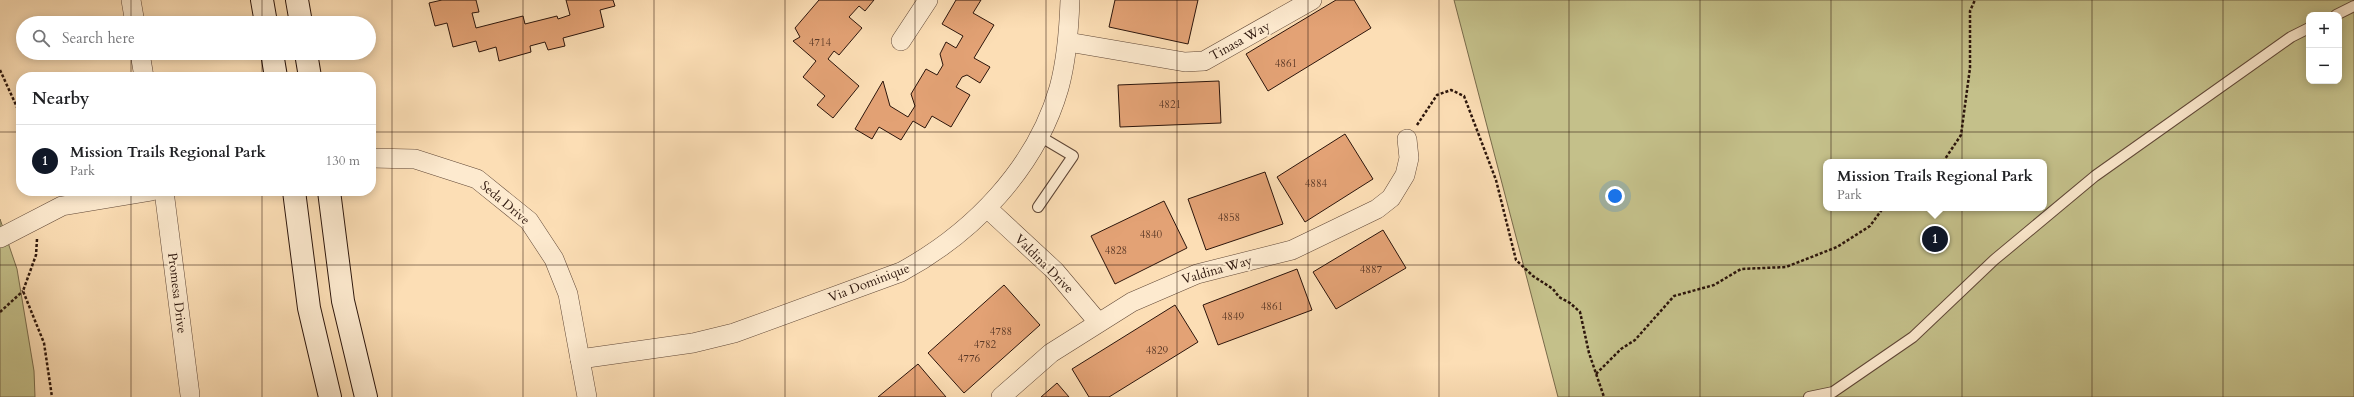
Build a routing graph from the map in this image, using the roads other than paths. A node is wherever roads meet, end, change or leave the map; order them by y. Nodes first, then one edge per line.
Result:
1 (131, 0) edge
2 (262, 0) edge
3 (297, 0) edge
4 (928, 0) edge
5 (1070, 0) edge
6 (1312, 0) edge
7 (2354, 6) edge
8 (2342, 12) edge
9 (134, 16) edge
10 (265, 16) edge
11 (300, 16) edge
12 (2306, 30) edge
13 (901, 41) dead end
14 (1068, 42) junction
15 (141, 60) edge
16 (273, 60) edge
17 (307, 60) edge
18 (143, 72) edge
19 (275, 72) edge
20 (309, 72) edge
21 (1041, 137) junction
22 (1407, 139) road end
23 (376, 158) edge
24 (122, 196) edge
25 (165, 196) edge
26 (295, 196) edge
27 (329, 196) edge
28 (1038, 207) dead end
29 (987, 208) junction
30 (0, 238) edge
31 (1098, 322) junction
32 (580, 359) junction
33 (190, 395) dead end
34 (330, 397) edge
35 (366, 397) edge
36 (587, 397) edge
37 (1001, 397) edge
38 (1809, 397) edge

1 - 9 street
2 - 10 street
3 - 11 street
4 - 13 street
5 - 14 street, Via Dominique
6 - 14 street, Tinasa Way
7 - 8 lane
12 - 38 lane
14 - 21 street, Via Dominique
15 - 18 street
16 - 19 street
17 - 20 street
21 - 28 lane
21 - 29 street, Via Dominique
22 - 31 street, Valdina Way
23 - 32 street, Seda Drive
24 - 30 street
25 - 33 street, Promesa Drive
26 - 34 street
27 - 35 street
29 - 31 street, Valdina Drive
29 - 32 street, Via Dominique
31 - 37 street, Valdina Way
32 - 36 street, Seda Drive

